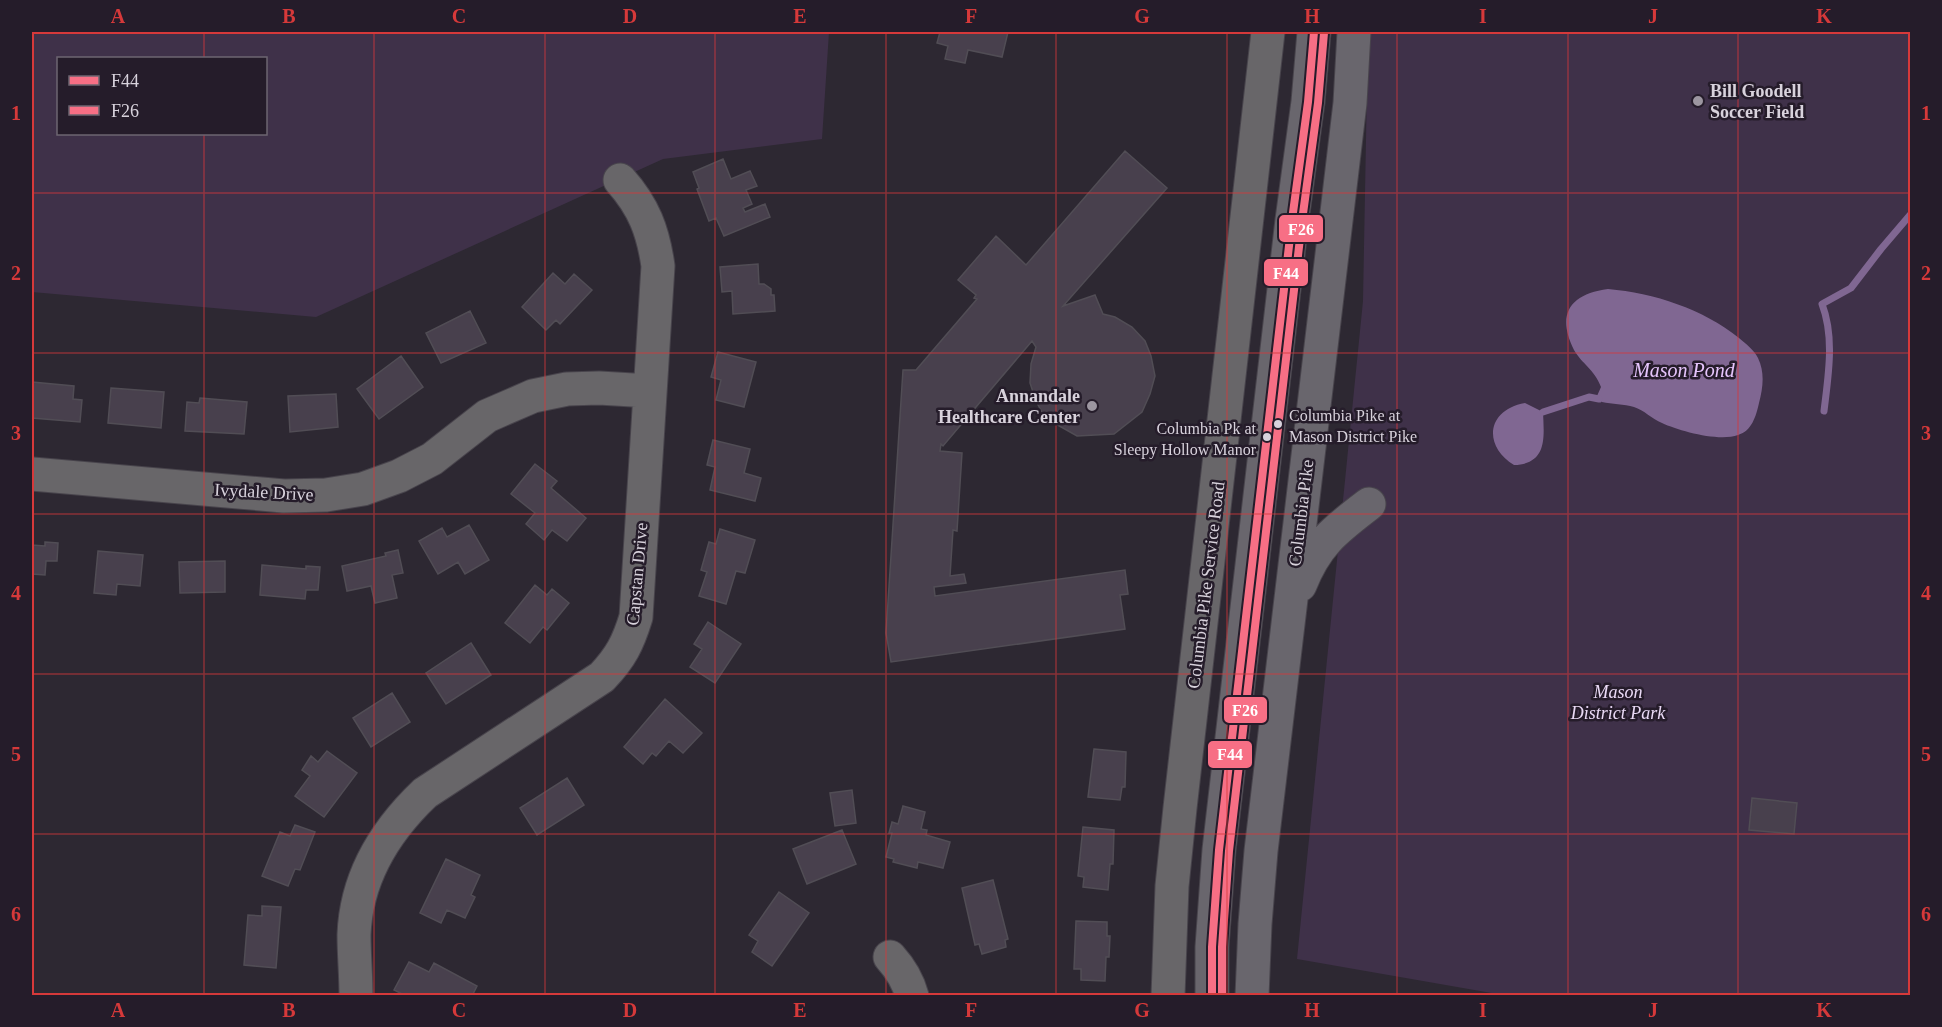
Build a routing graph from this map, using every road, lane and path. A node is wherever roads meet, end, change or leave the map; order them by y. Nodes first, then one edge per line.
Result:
1 (1268, 32) edge
2 (1314, 32) edge
3 (1354, 32) edge
4 (620, 180) dead end
5 (650, 391) junction
6 (32, 474) edge
7 (1369, 504) dead end
8 (1290, 612) junction
9 (890, 957) dead end
10 (356, 996) edge
11 (912, 996) edge
12 (1168, 996) edge
13 (1212, 996) edge
14 (1252, 996) edge

1 - 12 street, Columbia Pike Service Road
2 - 13 main road
3 - 8 main road, Columbia Pike
4 - 5 street, Capstan Drive
5 - 6 street, Ivydale Drive
5 - 10 street, Capstan Drive
7 - 8 main road
8 - 14 main road, Columbia Pike
9 - 11 street

